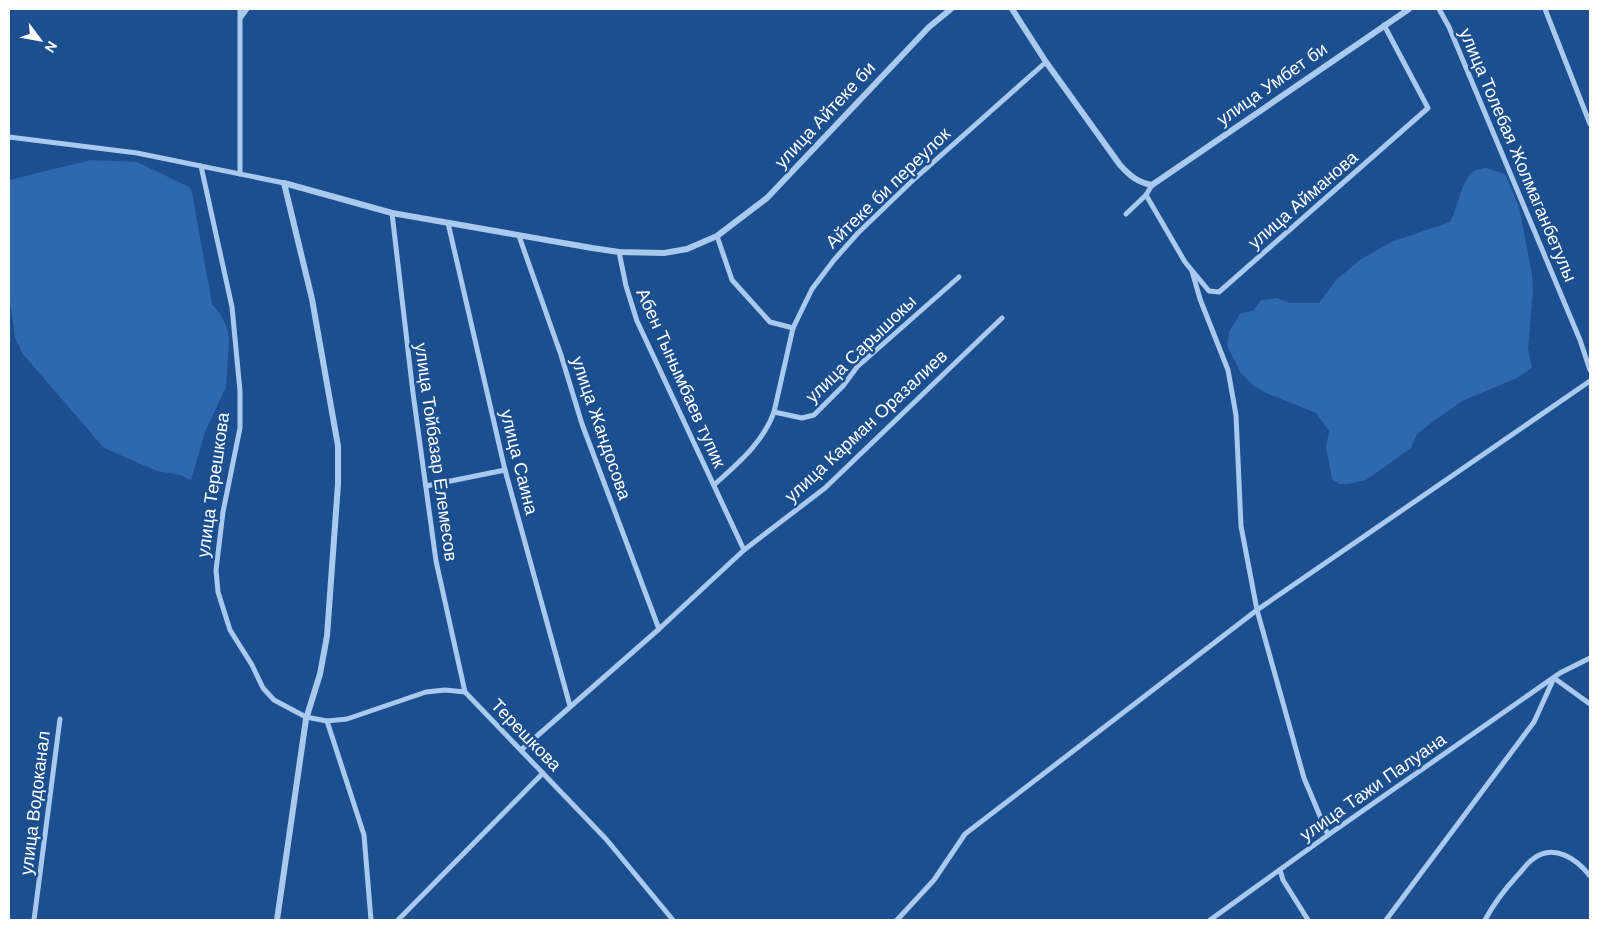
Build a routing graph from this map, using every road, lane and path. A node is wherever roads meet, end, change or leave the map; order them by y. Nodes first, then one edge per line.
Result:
1 (240, 9) edge
2 (247, 9) edge
3 (951, 9) edge
4 (1012, 9) edge
5 (1409, 9) edge
6 (1439, 9) edge
7 (1545, 9) edge
8 (241, 17) junction
9 (1384, 25) junction
10 (1046, 62) junction
11 (1590, 124) edge
12 (9, 137) edge
13 (201, 166) junction
14 (240, 174) junction
15 (284, 183) junction
16 (1152, 186) junction
17 (1146, 195) junction
18 (392, 212) junction
19 (1126, 214) dead end
20 (448, 223) junction
21 (519, 236) junction
22 (717, 236) junction
23 (619, 252) junction
24 (1192, 271) junction
25 (959, 277) dead end
26 (1002, 318) dead end
27 (792, 328) junction
28 (1590, 370) edge
29 (1590, 381) edge
30 (774, 412) junction
31 (505, 470) junction
32 (714, 485) junction
33 (426, 486) junction
34 (744, 550) junction
35 (1257, 610) junction
36 (659, 629) junction
37 (1590, 658) edge
38 (1554, 678) junction
39 (465, 692) junction
40 (1590, 704) edge
41 (570, 706) junction
42 (306, 717) junction
43 (60, 719) dead end
44 (327, 721) junction
45 (521, 750) junction
46 (543, 774) junction
47 (1328, 835) junction
48 (1280, 870) junction
49 (1590, 876) edge
50 (34, 920) edge
51 (277, 920) edge
52 (370, 920) edge
53 (398, 920) edge
54 (674, 920) edge
55 (897, 920) edge
56 (1210, 920) edge
57 (1308, 920) edge
58 (1386, 920) edge
59 (1485, 920) edge

1 - 8 street
2 - 8 street
3 - 22 street, улица Айтеке би
4 - 10 street
5 - 9 street, улица Умбет би
6 - 28 street, улица Толебая Жолмаганбетулы
7 - 11 street
8 - 14 street
9 - 16 street, улица Умбет би
9 - 24 street, улица Айманова
10 - 16 street
10 - 27 street, Айтеке би переулок
12 - 13 street
13 - 14 street
13 - 42 street, улица Терешкова
14 - 15 street
15 - 18 street, улица Айтеке би
15 - 42 street
16 - 17 street
17 - 19 street
17 - 24 street, улица Айманова
18 - 20 street, улица Айтеке би
18 - 33 street, улица Тойбазар Елемесов
20 - 21 street, улица Айтеке би
20 - 31 street, улица Саина
21 - 23 street, улица Айтеке би
21 - 36 street, улица Жандосова
22 - 23 street, улица Айтеке би
22 - 27 street
23 - 32 street, Абен Тынымбаев тупик
24 - 35 street
25 - 30 street, улица Сарышокы
26 - 34 street, улица Карман Оразалиев
27 - 30 street, Айтеке би переулок
29 - 35 street
30 - 32 street, Айтеке би переулок
31 - 33 street
31 - 41 street, улица Саина
32 - 34 street, Абен Тынымбаев тупик
33 - 39 street, улица Тойбазар Елемесов
34 - 36 street, улица Карман Оразалиев
35 - 47 street
35 - 55 street
36 - 41 street, улица Карман Оразалиев
37 - 38 street, улица Тажи Палуана
38 - 40 street
38 - 47 street, улица Тажи Палуана
38 - 58 street
39 - 44 street
39 - 45 street, Терешкова
41 - 45 street, улица Карман Оразалиев
42 - 44 street
42 - 51 street
43 - 50 street, улица Водоканал
44 - 52 street
45 - 46 street, Терешкова
46 - 53 street
46 - 54 street, Терешкова
47 - 48 street, улица Тажи Палуана
48 - 56 street, улица Тажи Палуана
48 - 57 street
49 - 59 street

